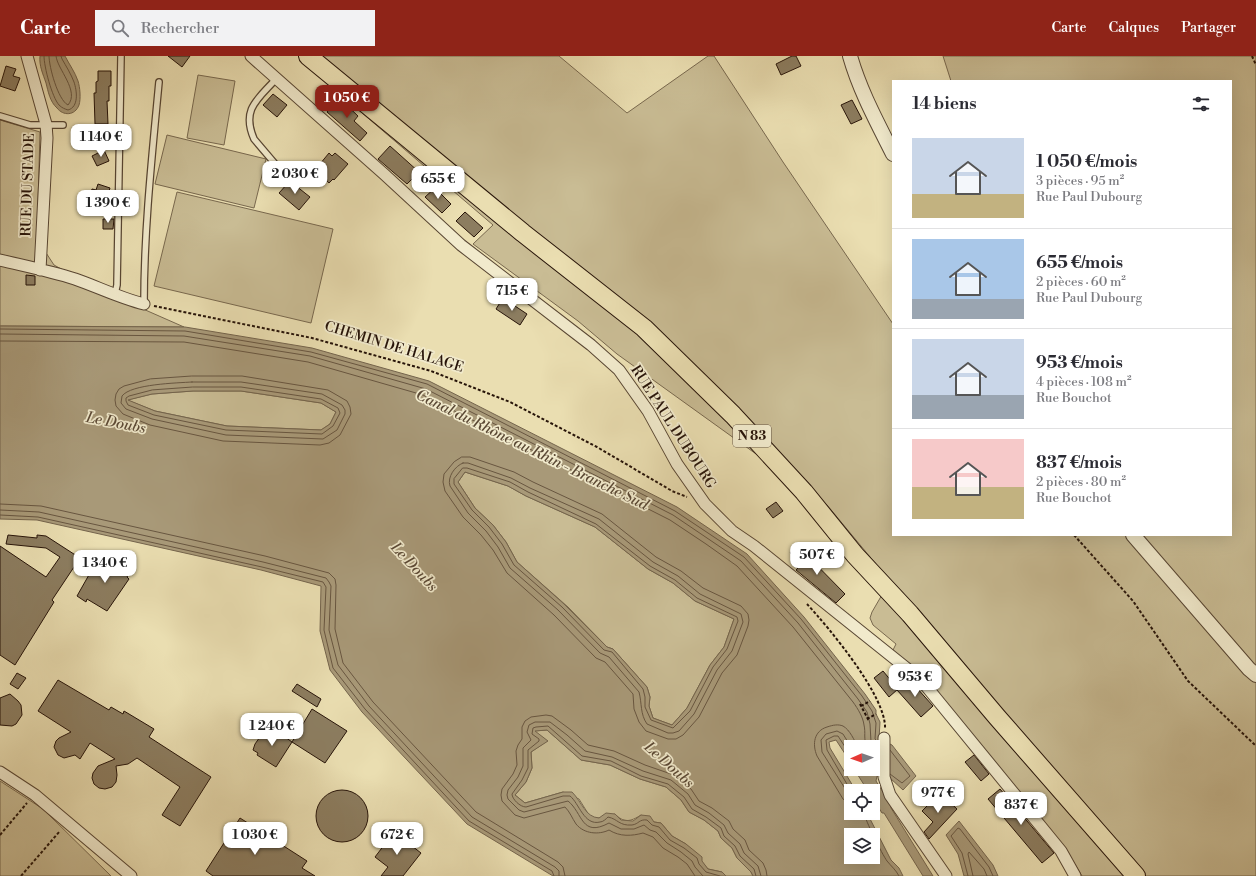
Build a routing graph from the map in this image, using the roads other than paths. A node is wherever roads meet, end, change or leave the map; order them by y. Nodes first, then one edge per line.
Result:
1 (27, 56) edge
2 (121, 56) edge
3 (251, 56) edge
4 (308, 56) edge
5 (850, 56) edge
6 (276, 79) junction
7 (159, 82) dead end
8 (0, 116) edge
9 (46, 124) junction
10 (63, 125) dead end
11 (892, 152) edge
12 (288, 179) dead end
13 (0, 260) edge
14 (40, 270) junction
15 (115, 294) junction
16 (144, 304) joint
17 (1134, 536) edge
18 (1256, 675) edge
19 (884, 738) road end
20 (0, 772) edge
21 (131, 876) edge
22 (946, 876) edge
23 (1075, 876) edge
24 (1136, 876) edge

1 - 9 street, RUE DU STADE
2 - 15 lane
3 - 6 street, RUE PAUL DUBOURG
4 - 24 main road, N 83
5 - 11 street
6 - 12 lane
6 - 23 street, RUE PAUL DUBOURG
7 - 16 lane
8 - 9 lane
9 - 10 lane
9 - 14 street, RUE DU STADE
13 - 14 street
14 - 15 street
15 - 16 street
17 - 18 street
19 - 22 street
20 - 21 street

